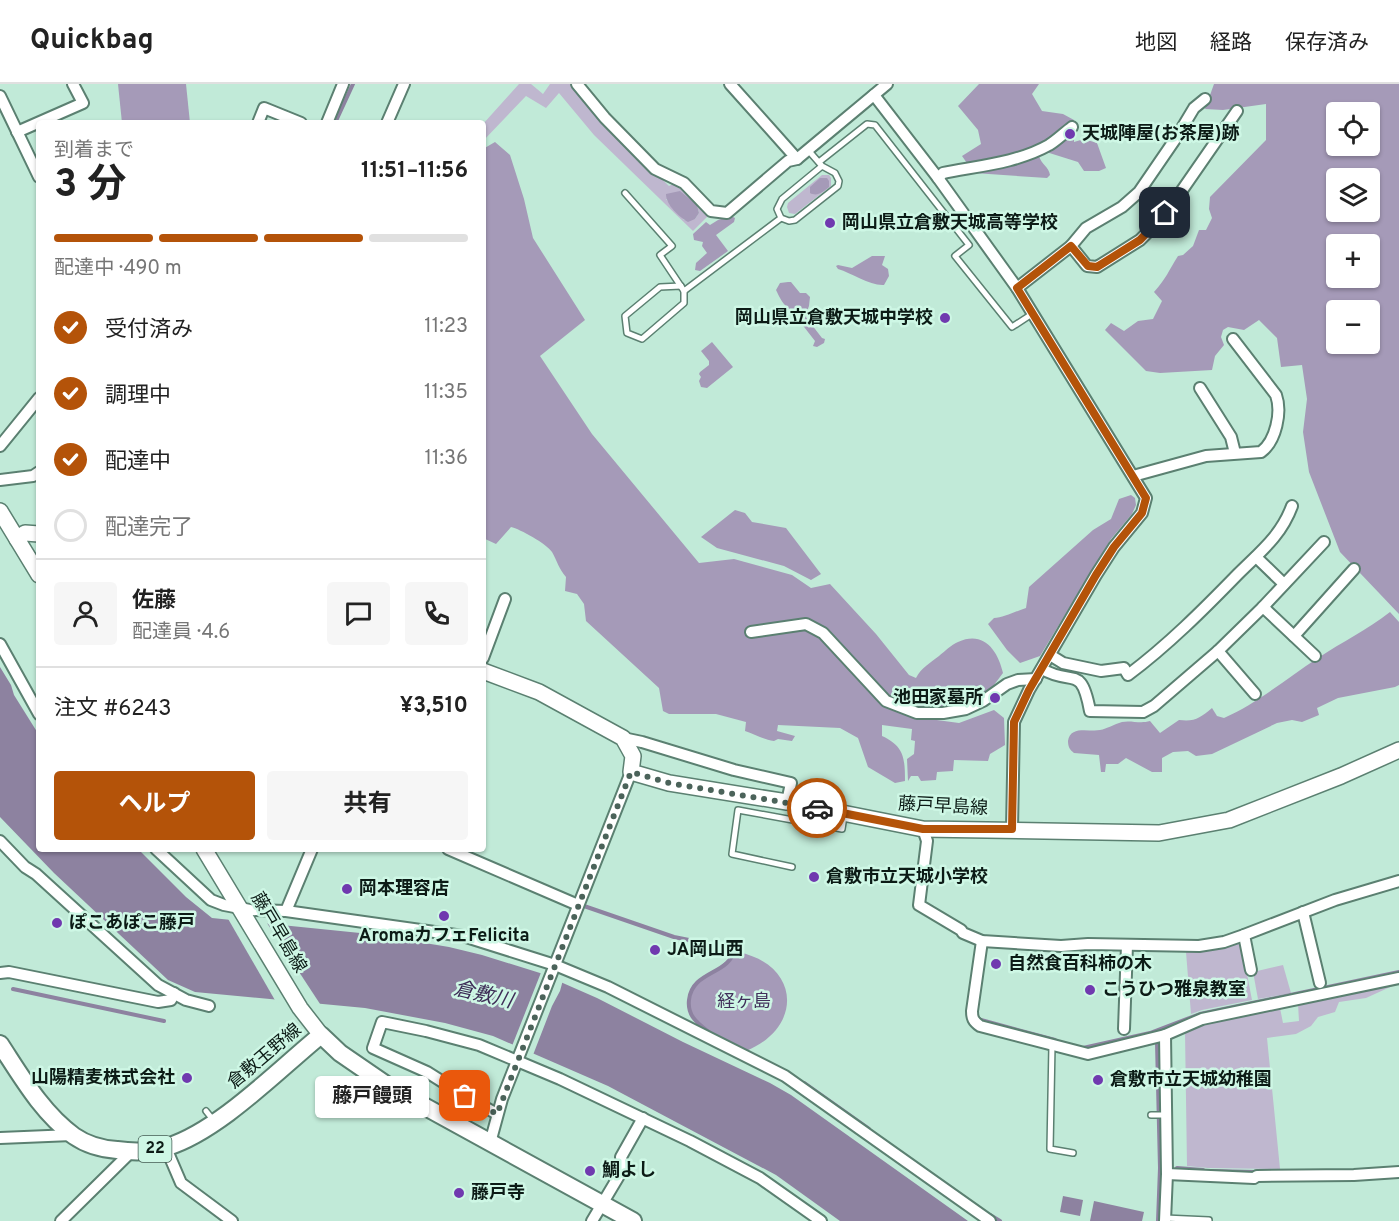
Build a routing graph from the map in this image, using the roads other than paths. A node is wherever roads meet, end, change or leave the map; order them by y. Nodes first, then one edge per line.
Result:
1 (73, 84) edge
2 (343, 84) edge
3 (404, 84) edge
4 (577, 84) edge
5 (730, 84) edge
6 (887, 84) edge
7 (874, 95) junction
8 (0, 96) edge
9 (1205, 99) dead end
10 (1237, 111) dead end
11 (44, 120) edge
12 (259, 120) edge
13 (294, 120) edge
14 (328, 120) edge
15 (388, 120) edge
16 (36, 124) edge
17 (1072, 127) dead end
18 (17, 132) junction
19 (808, 150) junction
20 (797, 159) junction
21 (821, 164) junction
22 (36, 171) edge
23 (938, 178) junction
24 (625, 194) dead end
25 (781, 218) junction
26 (1071, 246) junction
27 (1017, 288) junction
28 (682, 289) junction
29 (1032, 314) junction
30 (1233, 339) dead end
31 (1200, 388) dead end
32 (36, 402) edge
33 (0, 446) edge
34 (1234, 453) junction
35 (36, 474) edge
36 (1133, 476) junction
37 (0, 480) edge
38 (1292, 506) dead end
39 (0, 511) edge
40 (36, 534) edge
41 (17, 539) junction
42 (1324, 542) dead end
43 (1256, 557) junction
44 (1354, 569) dead end
45 (36, 570) edge
46 (1284, 584) junction
47 (505, 599) dead end
48 (1263, 608) junction
49 (751, 632) dead end
50 (1294, 636) junction
51 (0, 644) edge
52 (486, 650) edge
53 (1218, 651) junction
54 (1050, 655) junction
55 (1315, 656) dead end
56 (486, 672) edge
57 (1039, 674) junction
58 (1255, 694) dead end
59 (36, 709) edge
60 (623, 738) junction
61 (1399, 750) edge
62 (631, 772) junction
63 (787, 802) junction
64 (844, 814) junction
65 (923, 829) junction
66 (1012, 829) junction
67 (0, 841) edge
68 (159, 852) edge
69 (206, 852) edge
70 (311, 852) edge
71 (455, 852) edge
72 (792, 867) dead end
73 (1399, 880) edge
74 (578, 905) junction
75 (242, 911) junction
76 (286, 911) junction
77 (1303, 912) junction
78 (1244, 935) junction
79 (982, 941) junction
80 (1127, 945) junction
81 (554, 967) junction
82 (1251, 970) dead end
83 (3, 971) edge
84 (1399, 978) edge
85 (1320, 983) dead end
86 (174, 993) junction
87 (209, 1006) dead end
88 (1124, 1029) dead end
89 (321, 1035) junction
90 (1165, 1035) junction
91 (0, 1044) edge
92 (1052, 1045) junction
93 (518, 1058) junction
94 (497, 1114) junction
95 (643, 1118) junction
96 (72, 1134) junction
97 (0, 1138) edge
98 (490, 1143) junction
99 (166, 1148) junction
100 (131, 1152) junction
101 (1074, 1153) dead end
102 (1399, 1172) edge
103 (1167, 1174) junction
104 (602, 1204) junction
105 (1165, 1219) edge
106 (1209, 1220) edge
107 (61, 1221) edge
108 (232, 1221) edge
109 (591, 1221) edge
110 (633, 1221) edge
111 (821, 1221) edge
112 (990, 1221) edge

1 - 11 street
2 - 14 street
3 - 15 street
4 - 20 street
5 - 20 street
6 - 7 street
7 - 19 street
7 - 23 street
8 - 18 street
9 - 26 street
10 - 26 street
12 - 13 street
16 - 18 street
17 - 23 street
18 - 22 street
19 - 20 street
19 - 21 lane
21 - 25 lane
21 - 25 lane
21 - 29 lane
23 - 27 street
24 - 28 lane
25 - 28 lane
26 - 27 street
27 - 29 street
28 - 28 lane
29 - 36 street
30 - 34 street
31 - 34 street
32 - 33 street
34 - 36 street
35 - 37 street
36 - 54 street
38 - 43 street
39 - 41 main road
40 - 41 main road
41 - 45 main road
42 - 46 street
43 - 46 street
43 - 54 street
44 - 50 street
46 - 48 street
47 - 52 street
48 - 50 street
48 - 53 street
49 - 57 street
50 - 55 street
51 - 59 street
53 - 57 street
53 - 58 street
54 - 57 street
56 - 60 main road
57 - 66 street
60 - 62 main road
60 - 63 street
61 - 66 main road, 藤戸早島線
62 - 63 main road, 藤戸早島線
62 - 74 street
63 - 64 main road, 藤戸早島線
64 - 65 main road, 藤戸早島線
64 - 72 lane
65 - 66 main road, 藤戸早島線
65 - 79 street
67 - 86 street
68 - 75 street
69 - 75 main road, 藤戸早島線
70 - 76 street
71 - 74 street
73 - 77 street
74 - 81 street
75 - 76 street
75 - 89 main road, 藤戸早島線
76 - 81 street
77 - 78 street
77 - 85 street
78 - 80 street
78 - 82 street
79 - 80 street
79 - 92 street
80 - 88 street
81 - 93 street
81 - 112 street
83 - 86 street
84 - 90 street
86 - 87 street
89 - 98 main road, 倉敷玉野線
89 - 99 main road, 倉敷玉野線 / 22
90 - 92 street
90 - 103 street
91 - 96 main road, 倉敷玉野線 / 22
92 - 101 lane
93 - 94 street
93 - 94 street
93 - 95 street
94 - 98 street
95 - 104 street
95 - 111 street
96 - 97 street
96 - 100 main road, 倉敷玉野線 / 22
98 - 104 main road, 倉敷玉野線
99 - 100 main road, 倉敷玉野線 / 22
99 - 108 street
100 - 107 street
102 - 103 street
103 - 105 street
104 - 109 street
104 - 110 main road, 倉敷玉野線
105 - 106 lane

